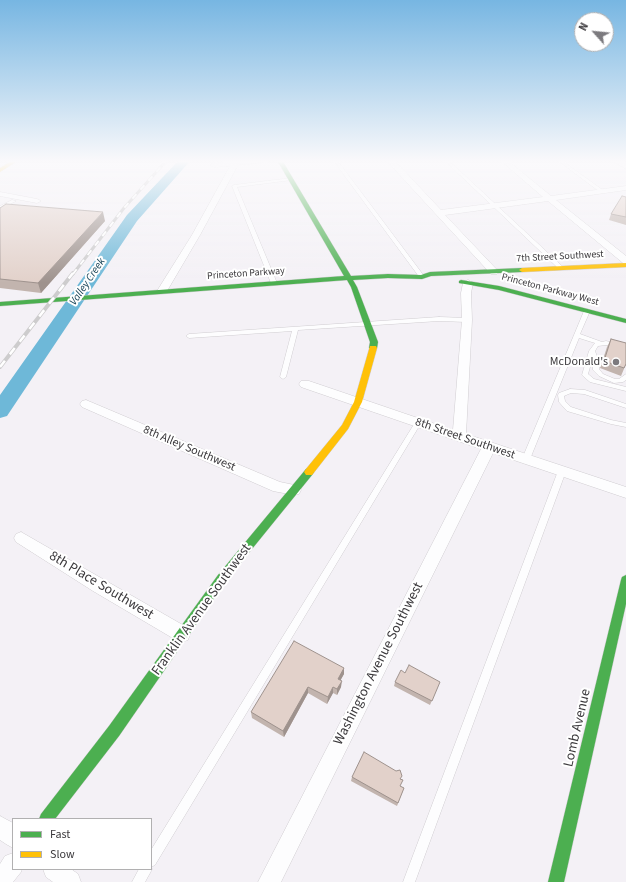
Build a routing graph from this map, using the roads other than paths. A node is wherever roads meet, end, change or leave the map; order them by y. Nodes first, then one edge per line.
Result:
1 (14, 201) dead end
2 (215, 201) edge
3 (240, 201) edge
4 (304, 201) edge
5 (366, 201) edge
6 (427, 201) edge
7 (489, 201) edge
8 (528, 201) edge
9 (554, 201) edge
10 (494, 206) junction
11 (0, 208) edge
12 (438, 213) junction
13 (626, 261) edge
14 (626, 265) edge
15 (560, 267) junction
16 (494, 272) junction
17 (422, 277) junction
18 (348, 278) junction
19 (274, 283) junction
20 (468, 283) junction
21 (162, 292) junction
22 (0, 304) edge
23 (587, 311) junction
24 (468, 320) junction
25 (626, 321) edge
26 (366, 324) junction
27 (295, 328) junction
28 (577, 335) junction
29 (189, 336) dead end
30 (599, 342) junction
31 (626, 348) edge
32 (592, 351) junction
33 (626, 376) edge
34 (283, 378) dead end
35 (305, 384) dead end
36 (626, 389) edge
37 (358, 402) junction
38 (86, 404) dead end
39 (626, 406) edge
40 (418, 423) junction
41 (626, 425) edge
42 (459, 437) junction
43 (489, 447) junction
44 (526, 459) junction
45 (562, 471) junction
46 (294, 490) junction
47 (626, 493) edge
48 (21, 538) dead end
49 (626, 580) edge
50 (621, 600) junction
51 (626, 611) edge
52 (182, 634) junction
53 (47, 818) edge
54 (0, 826) edge
55 (12, 836) edge
56 (152, 859) edge
57 (12, 865) edge
58 (55, 870) edge
59 (145, 870) edge
60 (0, 882) edge
61 (70, 882) edge
62 (138, 882) edge
63 (269, 882) edge
64 (409, 882) edge
65 (556, 882) edge

1 - 11 lane
2 - 21 street
3 - 19 lane
4 - 18 main road, Franklin Avenue Southwest
5 - 17 lane
6 - 12 street
7 - 10 lane
8 - 10 street
9 - 13 street
10 - 12 street
10 - 15 lane
12 - 16 street
14 - 15 main road, 7th Street Southwest
15 - 16 main road, 7th Street Southwest
16 - 17 main road, Princeton Parkway
17 - 18 main road, Princeton Parkway
17 - 20 main road
18 - 19 main road, Princeton Parkway
18 - 26 main road, Franklin Avenue Southwest
19 - 21 main road, Princeton Parkway
20 - 23 main road, Princeton Parkway West
20 - 24 street
21 - 22 main road, Princeton Parkway
23 - 25 main road, Princeton Parkway West
23 - 28 lane
24 - 26 lane
24 - 42 street
26 - 27 lane
26 - 37 main road, Franklin Avenue Southwest
27 - 29 lane
27 - 34 lane
28 - 30 lane
28 - 44 lane
30 - 31 lane
30 - 32 lane
32 - 33 lane
32 - 36 lane
35 - 37 street, 8th Street Southwest
37 - 40 street, 8th Street Southwest
37 - 46 main road, Franklin Avenue Southwest
38 - 46 street, 8th Alley Southwest
39 - 41 lane
40 - 42 street, 8th Street Southwest
40 - 56 lane
42 - 43 street, 8th Street Southwest
43 - 44 street, 8th Street Southwest
43 - 63 street, Washington Avenue Southwest
44 - 45 street, 8th Street Southwest
45 - 47 street, 8th Street Southwest
45 - 64 lane
46 - 52 main road, Franklin Avenue Southwest
48 - 52 street, 8th Place Southwest
49 - 50 main road, Lomb Avenue
50 - 51 lane
50 - 65 main road, Lomb Avenue
52 - 53 main road, Franklin Avenue Southwest
54 - 55 street
57 - 60 street
58 - 61 street
59 - 62 lane

